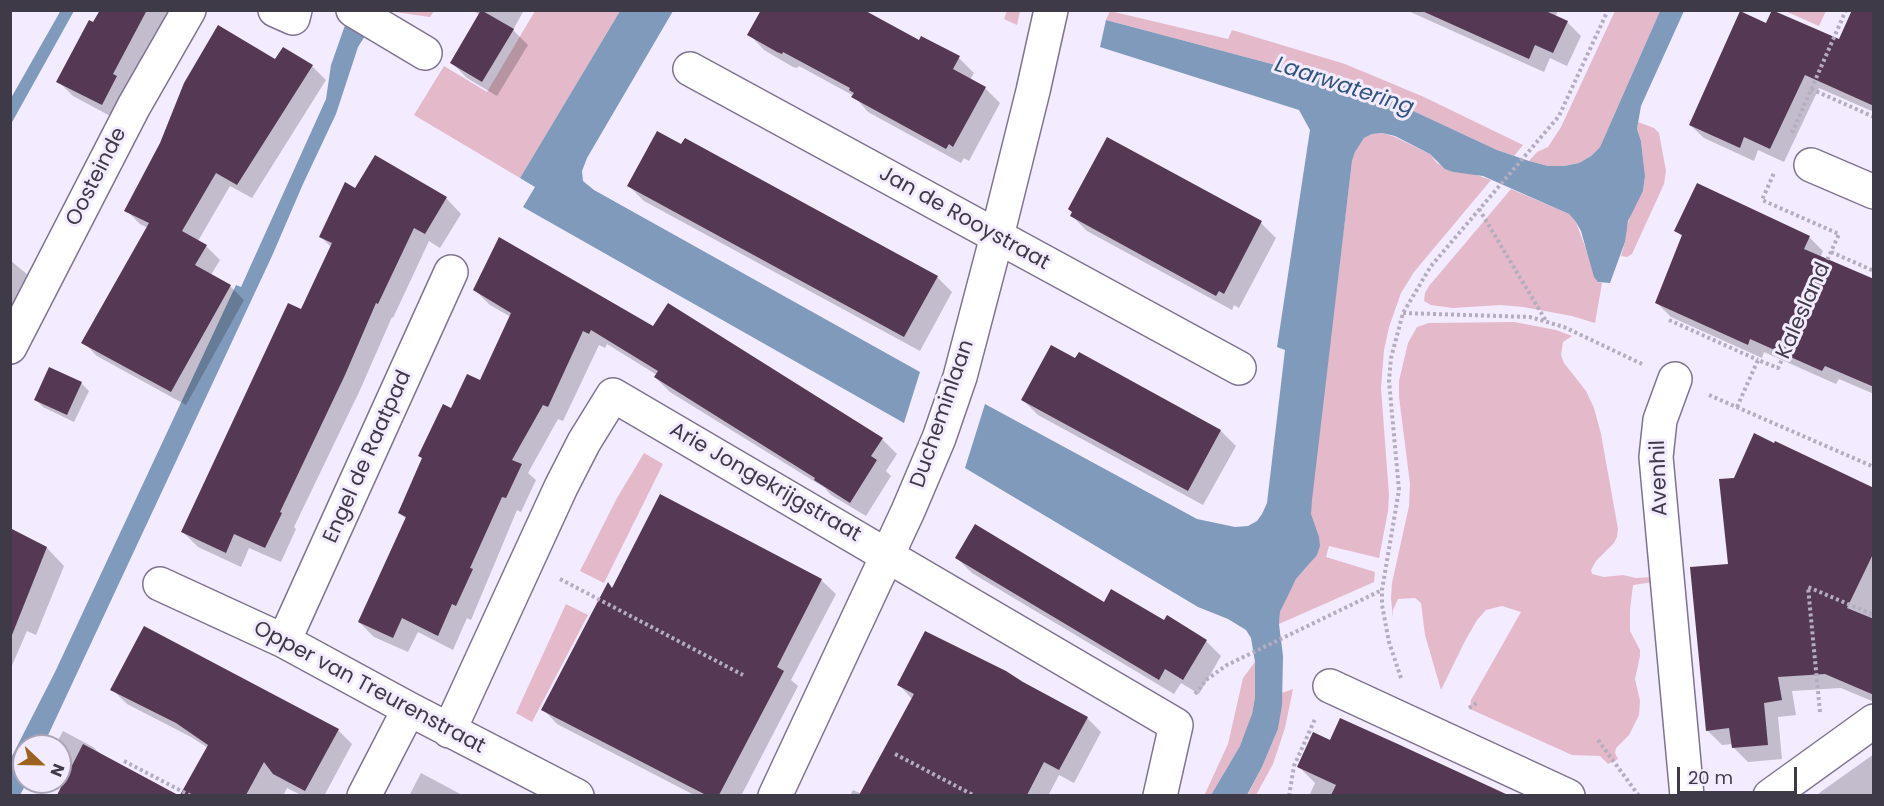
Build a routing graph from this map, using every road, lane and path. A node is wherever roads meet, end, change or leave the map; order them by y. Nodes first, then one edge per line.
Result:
1 (189, 10) edge
2 (274, 10) edge
3 (295, 10) edge
4 (1051, 10) edge
5 (1608, 10) edge
6 (1846, 10) edge
7 (364, 17) edge
8 (425, 53) dead end
9 (690, 69) dead end
10 (1811, 89) junction
11 (1874, 117) edge
12 (1789, 139) dead end
13 (1811, 165) dead end
14 (1775, 170) dead end
15 (1874, 192) edge
16 (1479, 209) junction
17 (997, 236) junction
18 (1831, 252) junction
19 (451, 272) dead end
20 (1874, 272) edge
21 (1403, 313) junction
22 (1670, 320) dead end
23 (1546, 321) junction
24 (10, 347) edge
25 (1758, 360) junction
26 (1239, 368) dead end
27 (1675, 379) junction
28 (1737, 407) junction
29 (1874, 467) edge
30 (888, 555) junction
31 (527, 562) junction
32 (160, 584) dead end
33 (1382, 590) junction
34 (1874, 615) edge
35 (284, 641) junction
36 (743, 675) dead end
37 (1330, 686) joint
38 (409, 709) junction
39 (1874, 721) edge
40 (1176, 725) junction
41 (1418, 727) junction
42 (449, 731) junction
43 (1598, 740) dead end
44 (895, 754) dead end
45 (1824, 756) junction
46 (124, 761) dead end
47 (191, 795) edge
48 (364, 795) edge
49 (577, 795) edge
50 (775, 795) edge
51 (975, 795) edge
52 (1160, 795) edge
53 (1288, 795) edge
54 (1568, 795) edge
55 (1639, 795) edge
56 (1687, 795) edge
57 (1770, 795) edge

1 - 24 street, Oosteinde
2 - 3 street
4 - 17 street, Ducheminlaan
5 - 16 path
6 - 10 path
7 - 8 street
9 - 17 street, Jan de Rooystraat
10 - 11 path
10 - 12 path
13 - 15 street
14 - 18 path, Kalesland
16 - 21 path
16 - 23 path
17 - 26 street, Jan de Rooystraat
17 - 30 street, Ducheminlaan
18 - 20 path, Kalesland
18 - 25 path, Kalesland
19 - 35 street, Engel de Raatpad
21 - 23 path
21 - 33 path
22 - 25 path
23 - 27 path
25 - 28 path, Kalesland
27 - 28 path
27 - 56 street, Avenhil
28 - 29 path
30 - 31 street, Arie Jongekrijgstraat
30 - 40 street, Arie Jongekrijgstraat
30 - 50 street, Ducheminlaan
31 - 36 path
31 - 42 street, Arie Jongekrijgstraat
32 - 35 street, Opper van Treurenstraat
33 - 40 path
33 - 41 path
34 - 45 path
35 - 38 street, Opper van Treurenstraat
37 - 41 street
37 - 53 path
38 - 42 street, Opper van Treurenstraat
38 - 48 street
39 - 45 street
40 - 52 street
41 - 54 street
42 - 49 street, Opper van Treurenstraat
43 - 55 path
44 - 51 path
45 - 57 street
46 - 47 path

